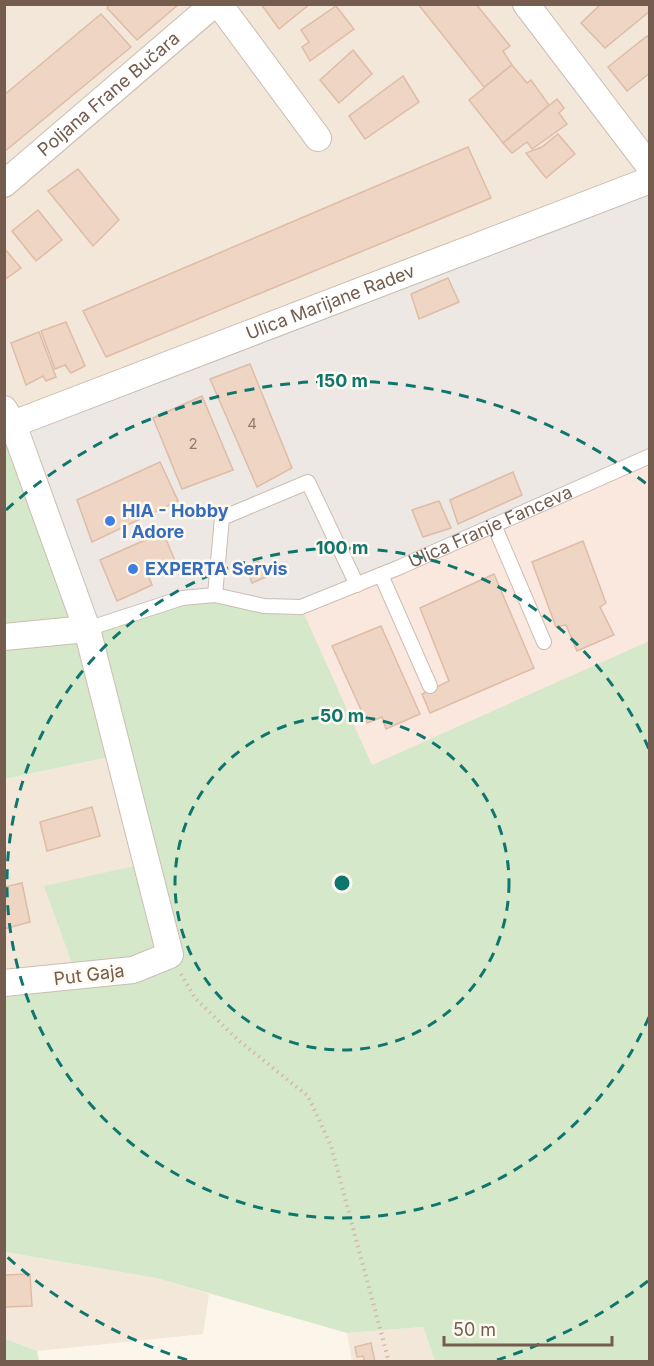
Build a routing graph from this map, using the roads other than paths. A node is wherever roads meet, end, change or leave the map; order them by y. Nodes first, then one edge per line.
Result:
1 (214, 4) edge
2 (219, 4) edge
3 (526, 4) edge
4 (318, 138) dead end
5 (650, 168) edge
6 (650, 180) edge
7 (4, 184) edge
8 (9, 416) edge
9 (650, 456) edge
10 (494, 525) junction
11 (381, 575) junction
12 (357, 585) junction
13 (215, 595) junction
14 (87, 629) junction
15 (4, 637) edge
16 (544, 642) dead end
17 (430, 686) dead end
18 (4, 983) edge

1 - 7 street, Poljana Frane Bučara
2 - 4 street
3 - 5 street
6 - 8 street, Ulica Marijane Radev
8 - 14 street
9 - 10 lane, Ulica Franje Fanceva
10 - 11 lane, Ulica Franje Fanceva
10 - 16 lane
11 - 12 lane, Ulica Franje Fanceva
11 - 17 lane
12 - 13 lane, Ulica Franje Fanceva
12 - 13 lane
13 - 14 lane, Ulica Franje Fanceva
14 - 15 street
14 - 18 street, Put Gaja

